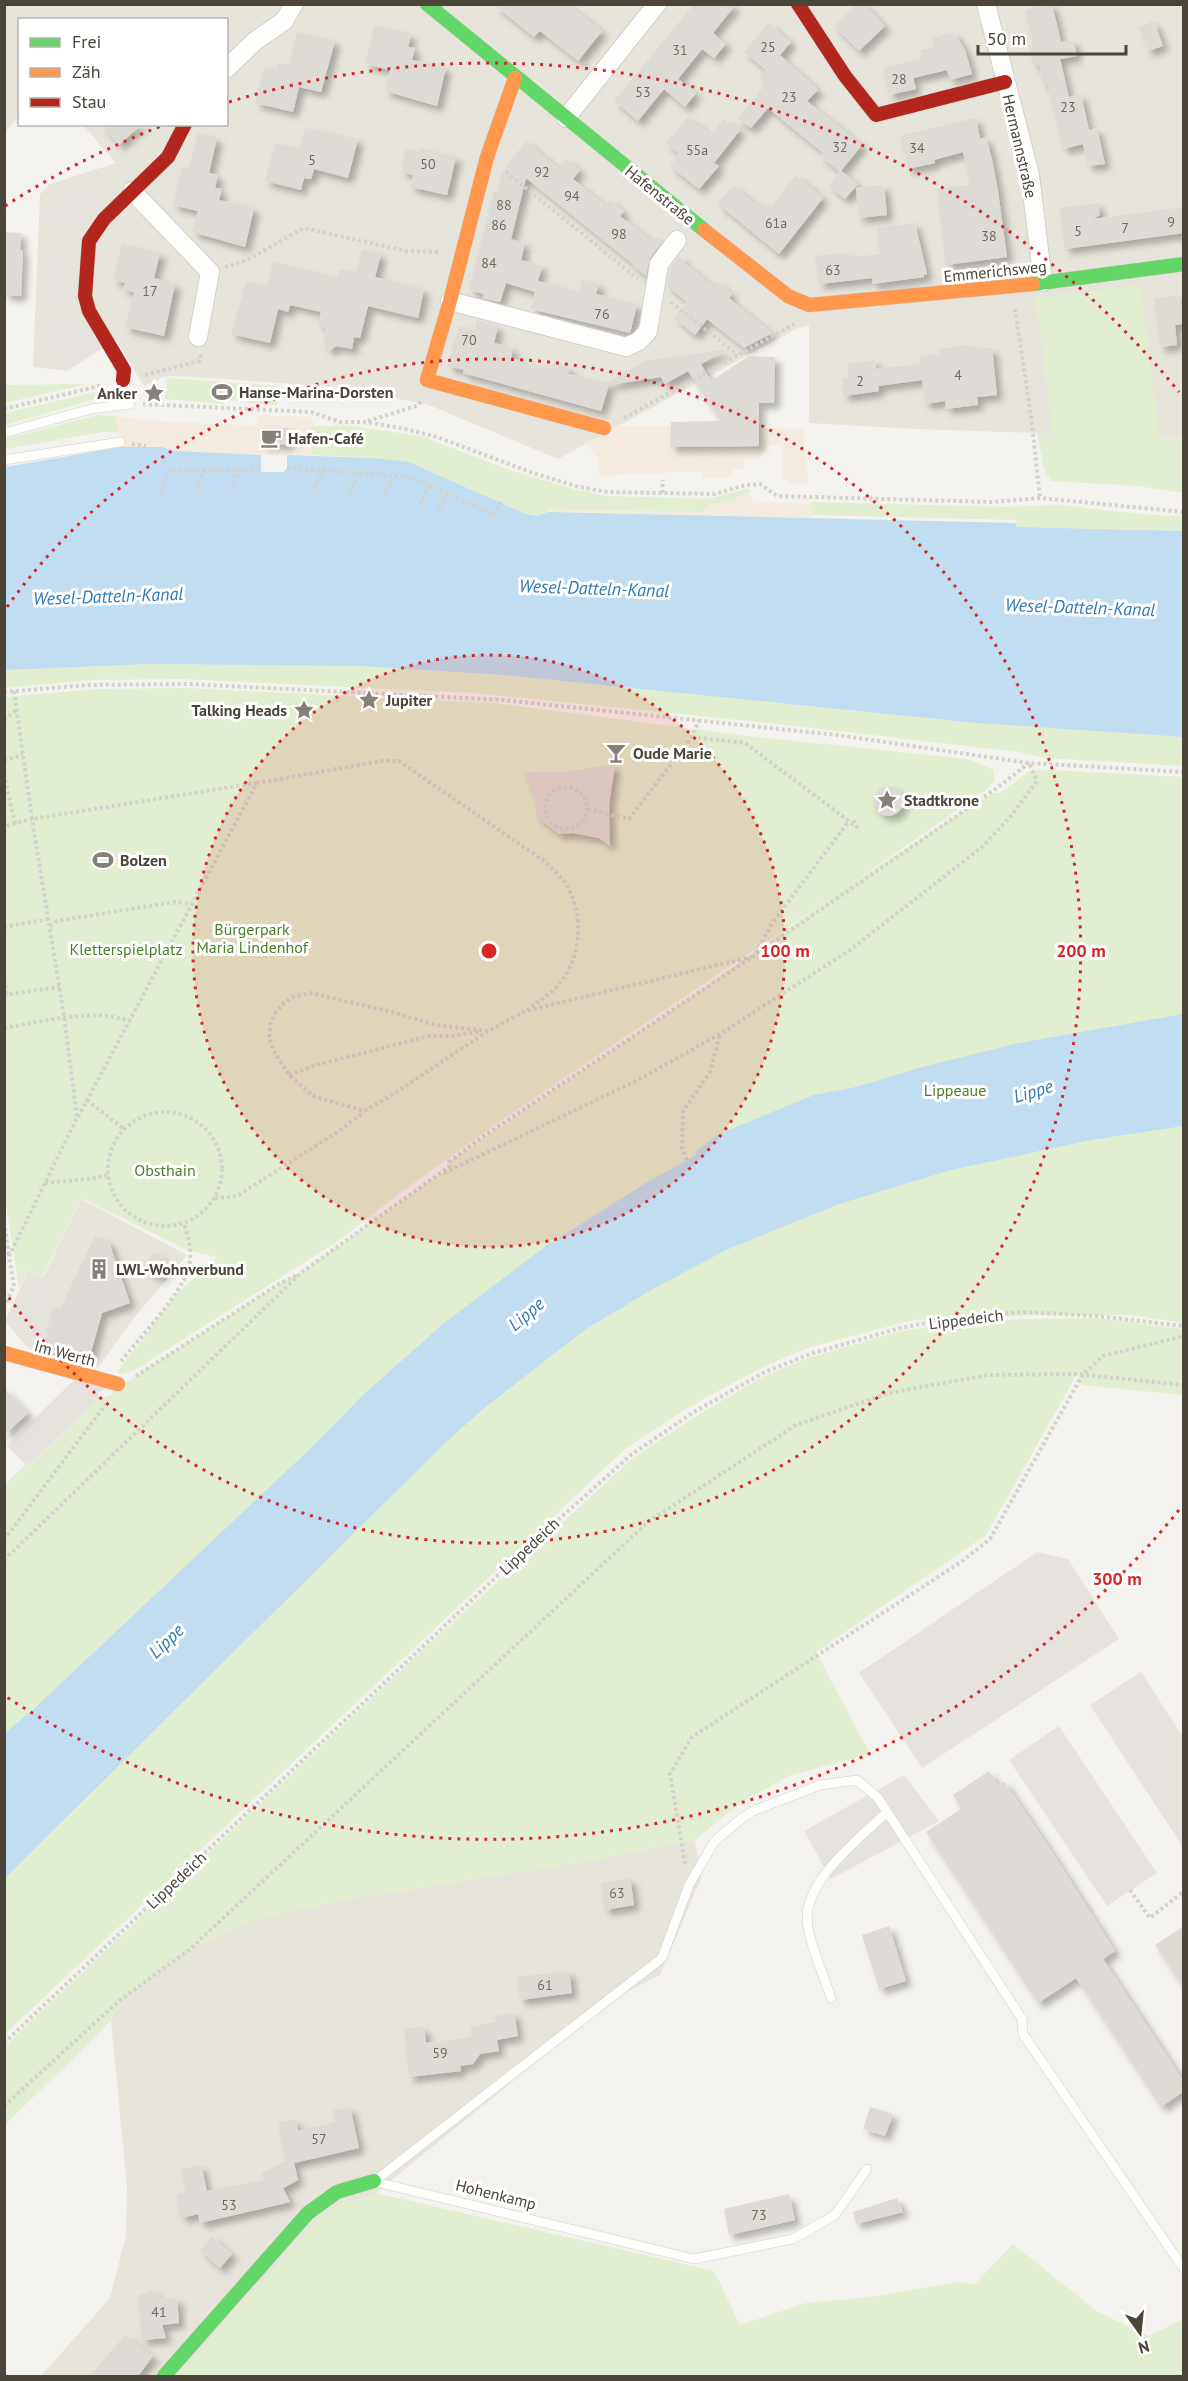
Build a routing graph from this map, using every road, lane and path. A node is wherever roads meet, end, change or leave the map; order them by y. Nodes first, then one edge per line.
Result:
1 (294, 4) edge
2 (427, 4) edge
3 (657, 4) edge
4 (798, 4) edge
5 (986, 4) edge
6 (228, 67) edge
7 (515, 78) junction
8 (1005, 82) junction
9 (566, 118) junction
10 (183, 126) edge
11 (487, 157) junction
12 (132, 191) junction
13 (684, 231) junction
14 (463, 252) junction
15 (1184, 264) edge
16 (210, 272) junction
17 (1043, 282) junction
18 (1012, 287) junction
19 (656, 289) junction
20 (450, 301) junction
21 (809, 305) junction
22 (198, 337) joint
23 (738, 355) junction
24 (123, 380) junction
25 (427, 380) junction
26 (130, 404) junction
27 (4, 409) edge
28 (366, 422) junction
29 (604, 428) joint
30 (4, 433) edge
31 (120, 442) dead end
32 (4, 460) edge
33 (287, 468) dead end
34 (240, 469) junction
35 (260, 469) dead end
36 (205, 470) junction
37 (324, 471) junction
38 (359, 474) junction
39 (395, 476) junction
40 (663, 480) dead end
41 (429, 486) junction
42 (197, 489) dead end
43 (232, 489) dead end
44 (314, 489) dead end
45 (349, 492) dead end
46 (447, 493) junction
47 (662, 493) junction
48 (160, 496) dead end
49 (383, 497) dead end
50 (1040, 498) junction
51 (502, 500) dead end
52 (420, 504) dead end
53 (438, 512) dead end
54 (1184, 512) edge
55 (14, 691) junction
56 (4, 692) edge
57 (16, 710) junction
58 (4, 720) edge
59 (699, 720) junction
60 (692, 737) junction
61 (23, 755) junction
62 (4, 760) edge
63 (1029, 763) junction
64 (1184, 772) edge
65 (4, 774) edge
66 (257, 783) junction
67 (588, 809) junction
68 (32, 819) junction
69 (15, 824) junction
70 (4, 832) edge
71 (192, 904) junction
72 (49, 919) junction
73 (50, 926) junction
74 (4, 927) edge
75 (755, 956) junction
76 (4, 979) edge
77 (60, 987) junction
78 (6, 995) edge
79 (525, 1011) junction
80 (64, 1016) junction
81 (130, 1021) junction
82 (4, 1028) edge
83 (488, 1031) junction
84 (720, 1034) junction
85 (289, 1075) junction
86 (87, 1100) junction
87 (364, 1111) junction
88 (77, 1118) junction
89 (124, 1129) junction
90 (687, 1160) dead end
91 (107, 1175) junction
92 (435, 1178) junction
93 (45, 1183) junction
94 (215, 1198) junction
95 (33, 1205) junction
96 (40, 1209) dead end
97 (4, 1222) edge
98 (184, 1224) junction
99 (9, 1256) junction
100 (4, 1307) edge
101 (1184, 1326) edge
102 (1184, 1336) edge
103 (4, 1353) edge
104 (1083, 1374) junction
105 (111, 1382) joint
106 (1184, 1385) edge
107 (4, 1560) edge
108 (887, 1812) junction
109 (689, 1885) junction
110 (1130, 1890) dead end
111 (1184, 1890) edge
112 (831, 1998) dead end
113 (4, 2043) edge
114 (4, 2106) edge
115 (867, 2169) dead end
116 (374, 2181) junction
117 (1182, 2264) edge
118 (164, 2376) edge

1 - 6 street
2 - 7 street, Hafenstraße
3 - 9 street
4 - 8 street, Hermannstraße
5 - 8 street, Hermannstraße
7 - 9 street, Hafenstraße
7 - 11 street
8 - 17 street, Hermannstraße
9 - 13 street, Hafenstraße
10 - 12 street
11 - 14 street
11 - 19 path
12 - 16 street
12 - 24 street
13 - 19 street, Hafenstraße
13 - 21 street, Hafenstraße
14 - 16 path
14 - 20 street
15 - 17 street, Emmerichsweg
16 - 22 street
17 - 18 street, Emmerichsweg
18 - 21 street, Emmerichsweg
18 - 50 path
19 - 20 street, Hafenstraße
19 - 23 path
20 - 25 street
21 - 23 path
22 - 24 path
23 - 29 path
24 - 26 lane
24 - 27 path
25 - 28 path
25 - 29 street
26 - 28 path
26 - 30 lane
28 - 47 path
31 - 32 lane
33 - 37 path
34 - 35 path
34 - 36 path
34 - 43 path
36 - 42 path
36 - 48 path
37 - 38 path
37 - 44 path
38 - 39 path
38 - 45 path
39 - 41 path
39 - 49 path
40 - 47 path
41 - 46 path
41 - 52 path
46 - 51 path
46 - 53 path
47 - 50 path
50 - 54 path
55 - 56 path
55 - 57 path
55 - 59 path
57 - 58 path
57 - 61 path
59 - 60 path
59 - 63 path
60 - 67 path
60 - 75 path
61 - 62 path
61 - 68 path
63 - 64 path
63 - 75 path
63 - 84 path
65 - 69 path
66 - 68 path
66 - 71 path
66 - 79 path
67 - 67 path
68 - 69 path
68 - 72 path
69 - 70 path
71 - 73 path
71 - 81 path
72 - 73 path
72 - 74 path
73 - 77 path
75 - 79 path
75 - 92 path
76 - 78 path
77 - 78 path
77 - 80 path
79 - 83 path
80 - 81 path
80 - 82 path
80 - 88 path
81 - 86 path
83 - 85 path
83 - 85 path
83 - 87 path
84 - 90 path
84 - 92 path
85 - 87 path
86 - 88 path
86 - 89 path
87 - 94 path
88 - 93 path
89 - 91 path
89 - 94 path
91 - 93 path
91 - 98 path
92 - 107 path
93 - 95 path
94 - 98 path
95 - 96 path
95 - 99 path
97 - 99 path
98 - 105 path
99 - 100 path
101 - 113 path, Lippedeich
102 - 104 path
103 - 105 street, Im Werth
104 - 106 path
104 - 109 path
104 - 114 path
108 - 109 lane
108 - 112 lane
108 - 117 lane
109 - 116 lane
110 - 111 path
115 - 116 lane, Hohenkamp
116 - 118 street

